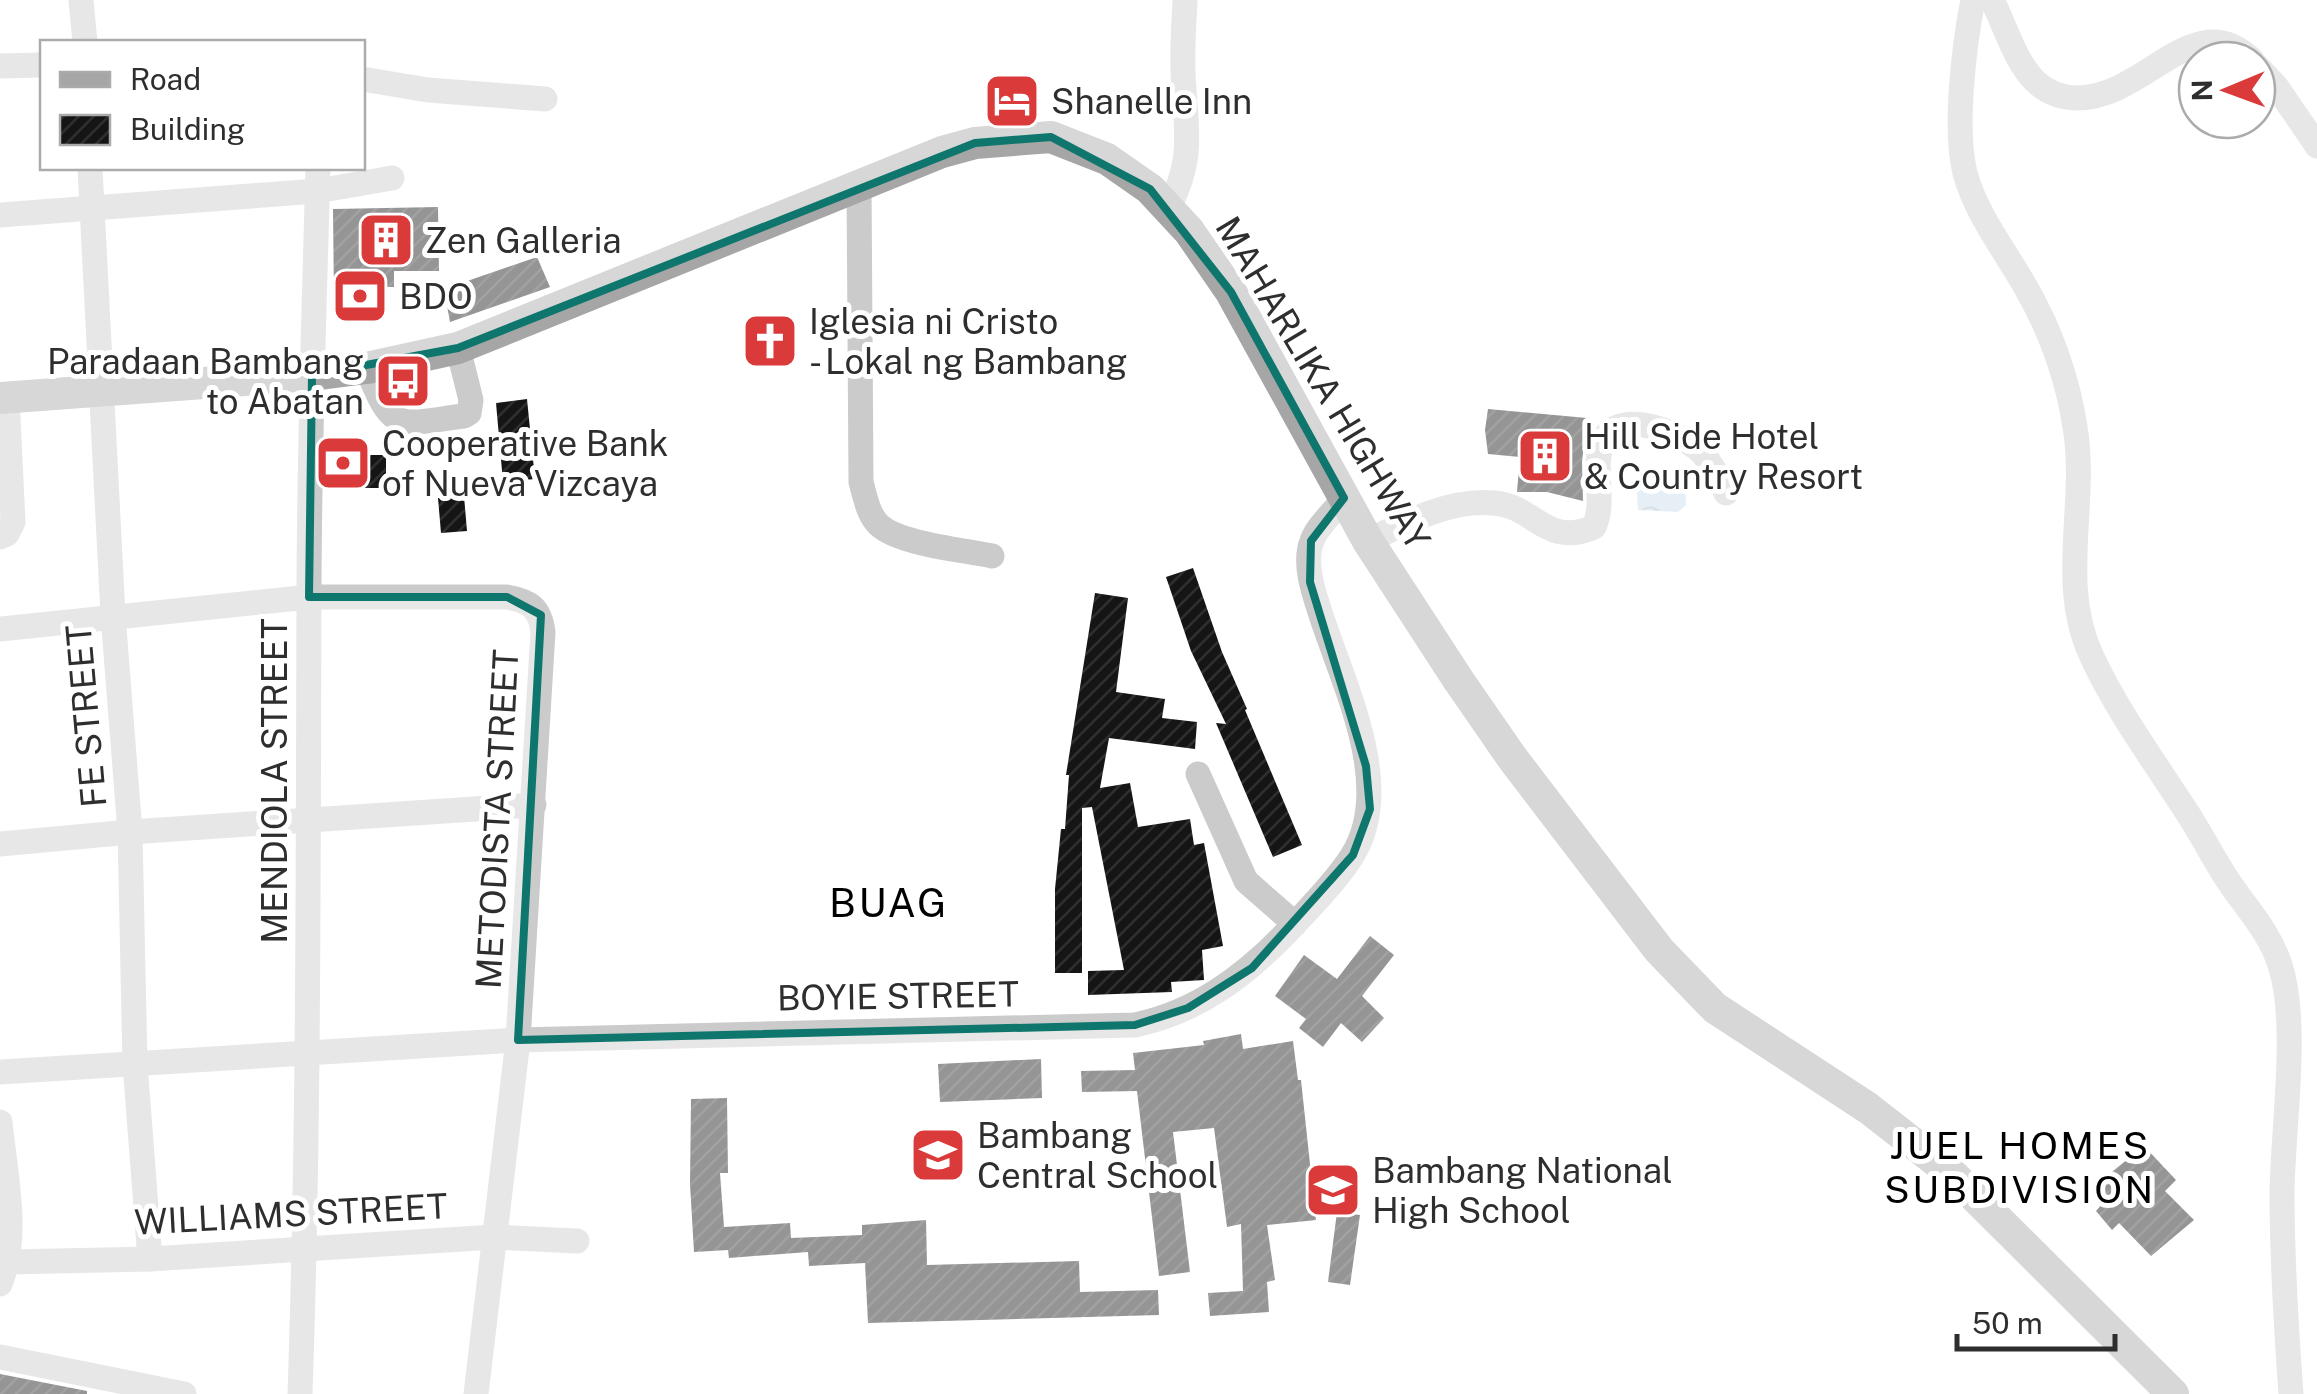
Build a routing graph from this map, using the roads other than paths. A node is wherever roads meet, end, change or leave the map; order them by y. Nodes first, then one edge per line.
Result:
1 (82, 0) edge
2 (1185, 0) edge
3 (1973, 0) edge
4 (1992, 0) edge
5 (84, 40) edge
6 (2177, 56) edge
7 (0, 66) edge
8 (40, 66) edge
9 (365, 80) edge
10 (2277, 87) edge
11 (545, 100) dead end
12 (2317, 146) edge
13 (90, 170) edge
14 (392, 178) dead end
15 (317, 180) edge
16 (859, 184) junction
17 (92, 208) junction
18 (1168, 208) junction
19 (0, 215) edge
20 (458, 348) junction
21 (367, 368) junction
22 (312, 375) junction
23 (101, 389) junction
24 (4, 398) edge
25 (1726, 493) dead end
26 (1344, 498) junction
27 (0, 537) edge
28 (1368, 541) junction
29 (992, 556) dead end
30 (309, 598) junction
31 (113, 616) junction
32 (0, 629) edge
33 (1198, 774) dead end
34 (534, 805) junction
35 (310, 820) junction
36 (130, 832) junction
37 (0, 844) edge
38 (1294, 924) junction
39 (518, 1040) junction
40 (307, 1051) junction
41 (134, 1064) junction
42 (0, 1072) edge
43 (0, 1122) edge
44 (494, 1238) junction
45 (576, 1241) dead end
46 (305, 1248) junction
47 (150, 1259) junction
48 (4, 1273) edge
49 (0, 1357) edge
50 (184, 1394) edge
51 (300, 1394) edge
52 (476, 1394) edge
53 (2173, 1394) edge
54 (2291, 1394) edge

1 - 5 street
2 - 18 street
3 - 54 street
4 - 6 street
7 - 8 street
9 - 11 street
10 - 12 street
13 - 17 street, FE STREET
14 - 15 street
15 - 17 street
15 - 22 street, MENDIOLA STREET
16 - 18 main road, MAHARLIKA HIGHWAY
16 - 20 main road, MAHARLIKA HIGHWAY
16 - 29 street
17 - 19 street
17 - 23 street, FE STREET
18 - 26 main road, MAHARLIKA HIGHWAY
20 - 21 main road, MAHARLIKA HIGHWAY
20 - 21 street
21 - 22 main road, MAHARLIKA HIGHWAY
22 - 23 main road, MAHARLIKA HIGHWAY
22 - 30 street, MENDIOLA STREET
23 - 24 main road, MAHARLIKA HIGHWAY
23 - 31 street, FE STREET
24 - 27 street
25 - 28 street
26 - 28 main road, MAHARLIKA HIGHWAY
26 - 38 street, BOYIE STREET
28 - 53 main road, MAHARLIKA HIGHWAY
30 - 31 street, METODISTA STREET
30 - 34 street, METODISTA STREET
30 - 35 street, MENDIOLA STREET
31 - 32 street, METODISTA STREET
31 - 36 street, FE STREET
33 - 38 street
34 - 35 street
34 - 39 street, METODISTA STREET
35 - 36 street
35 - 40 street, MENDIOLA STREET
36 - 37 street
36 - 41 street, FE STREET
38 - 39 street, BOYIE STREET
39 - 40 street, BOYIE STREET
39 - 44 street, METODISTA STREET
40 - 41 street, BOYIE STREET
40 - 46 street, MENDIOLA STREET
41 - 42 street, BOYIE STREET
41 - 47 street, FE STREET
43 - 48 street
44 - 45 street, WILLIAMS STREET
44 - 46 street, WILLIAMS STREET
44 - 52 street, METODISTA STREET
46 - 47 street, WILLIAMS STREET
46 - 51 street, MENDIOLA STREET
47 - 48 street, WILLIAMS STREET
49 - 50 street

